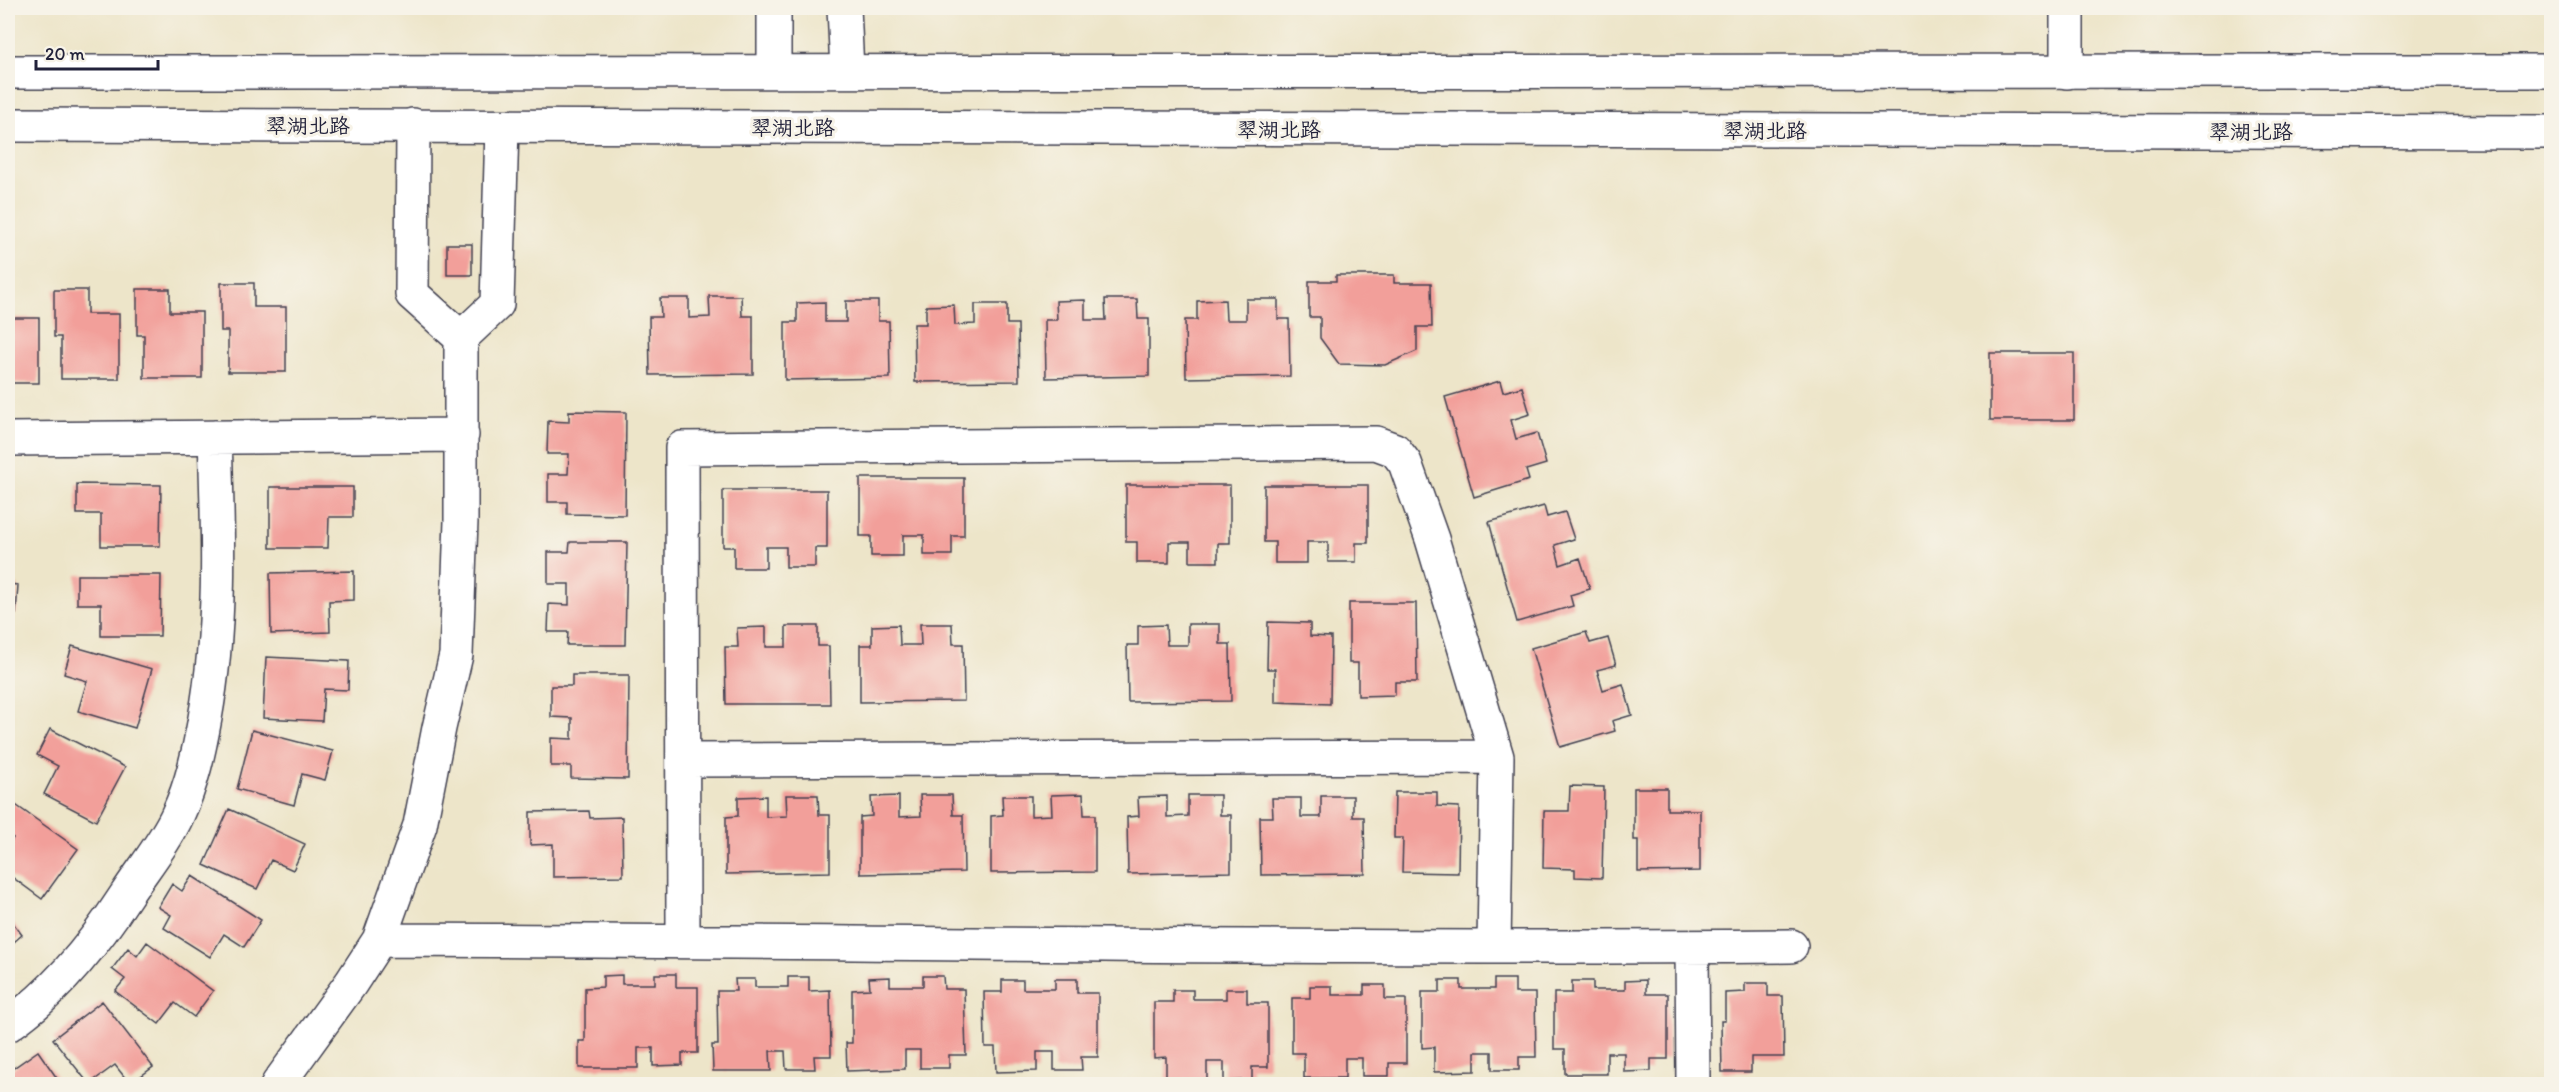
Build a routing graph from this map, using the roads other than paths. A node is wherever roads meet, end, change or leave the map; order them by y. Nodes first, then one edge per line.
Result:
1 (774, 8) edge
2 (844, 8) edge
3 (2067, 8) edge
4 (774, 70) junction
5 (847, 70) junction
6 (2552, 71) edge
7 (8, 72) edge
8 (2067, 72) junction
9 (8, 125) edge
10 (413, 125) junction
11 (502, 127) junction
12 (2552, 132) edge
13 (461, 338) junction
14 (462, 435) junction
15 (215, 437) junction
16 (8, 439) edge
17 (1497, 758) junction
18 (683, 759) junction
19 (378, 940) junction
20 (683, 941) junction
21 (1494, 946) junction
22 (1791, 946) dead end
23 (1692, 947) junction
24 (8, 1025) edge
25 (278, 1084) edge
26 (1693, 1084) edge

1 - 4 street
2 - 5 street
3 - 8 street
4 - 5 street
4 - 7 street
5 - 8 street
6 - 8 street
9 - 10 street, 翠湖北路
10 - 11 street, 翠湖北路
10 - 13 street
11 - 12 street, 翠湖北路
11 - 13 street
13 - 14 street
14 - 15 street
14 - 19 street
15 - 16 street
15 - 24 street
17 - 18 street
17 - 18 street
17 - 21 street
18 - 20 street
19 - 20 street
19 - 25 street
20 - 21 street
21 - 23 street
22 - 23 street
23 - 26 street

